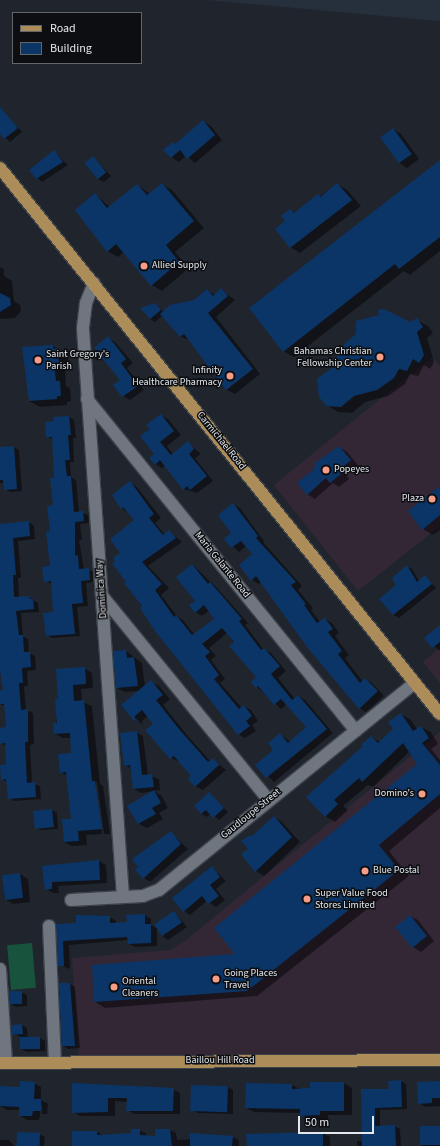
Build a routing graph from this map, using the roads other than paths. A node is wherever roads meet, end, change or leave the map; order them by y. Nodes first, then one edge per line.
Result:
1 (0, 168) edge
2 (94, 283) junction
3 (87, 399) junction
4 (103, 597) junction
5 (415, 683) junction
6 (440, 714) edge
7 (356, 731) junction
8 (268, 799) junction
9 (123, 897) junction
10 (71, 900) dead end
11 (50, 926) dead end
12 (0, 969) edge
13 (440, 1060) edge
14 (55, 1061) junction
15 (3, 1062) edge

1 - 2 main road, Carmichael Road
2 - 3 street, Dominica Way
2 - 5 main road, Carmichael Road
3 - 4 street, Dominica Way
3 - 7 street, Maria Galante Road
4 - 8 street
4 - 9 street, Dominica Way
5 - 6 main road, Carmichael Road
5 - 7 street, Gaudloupe Street
7 - 8 street, Gaudloupe Street
8 - 9 street, Gaudloupe Street
9 - 10 street, Gaudloupe Street
11 - 14 street
12 - 15 street
13 - 14 main road, Baillou Hill Road
14 - 15 main road, Baillou Hill Road

